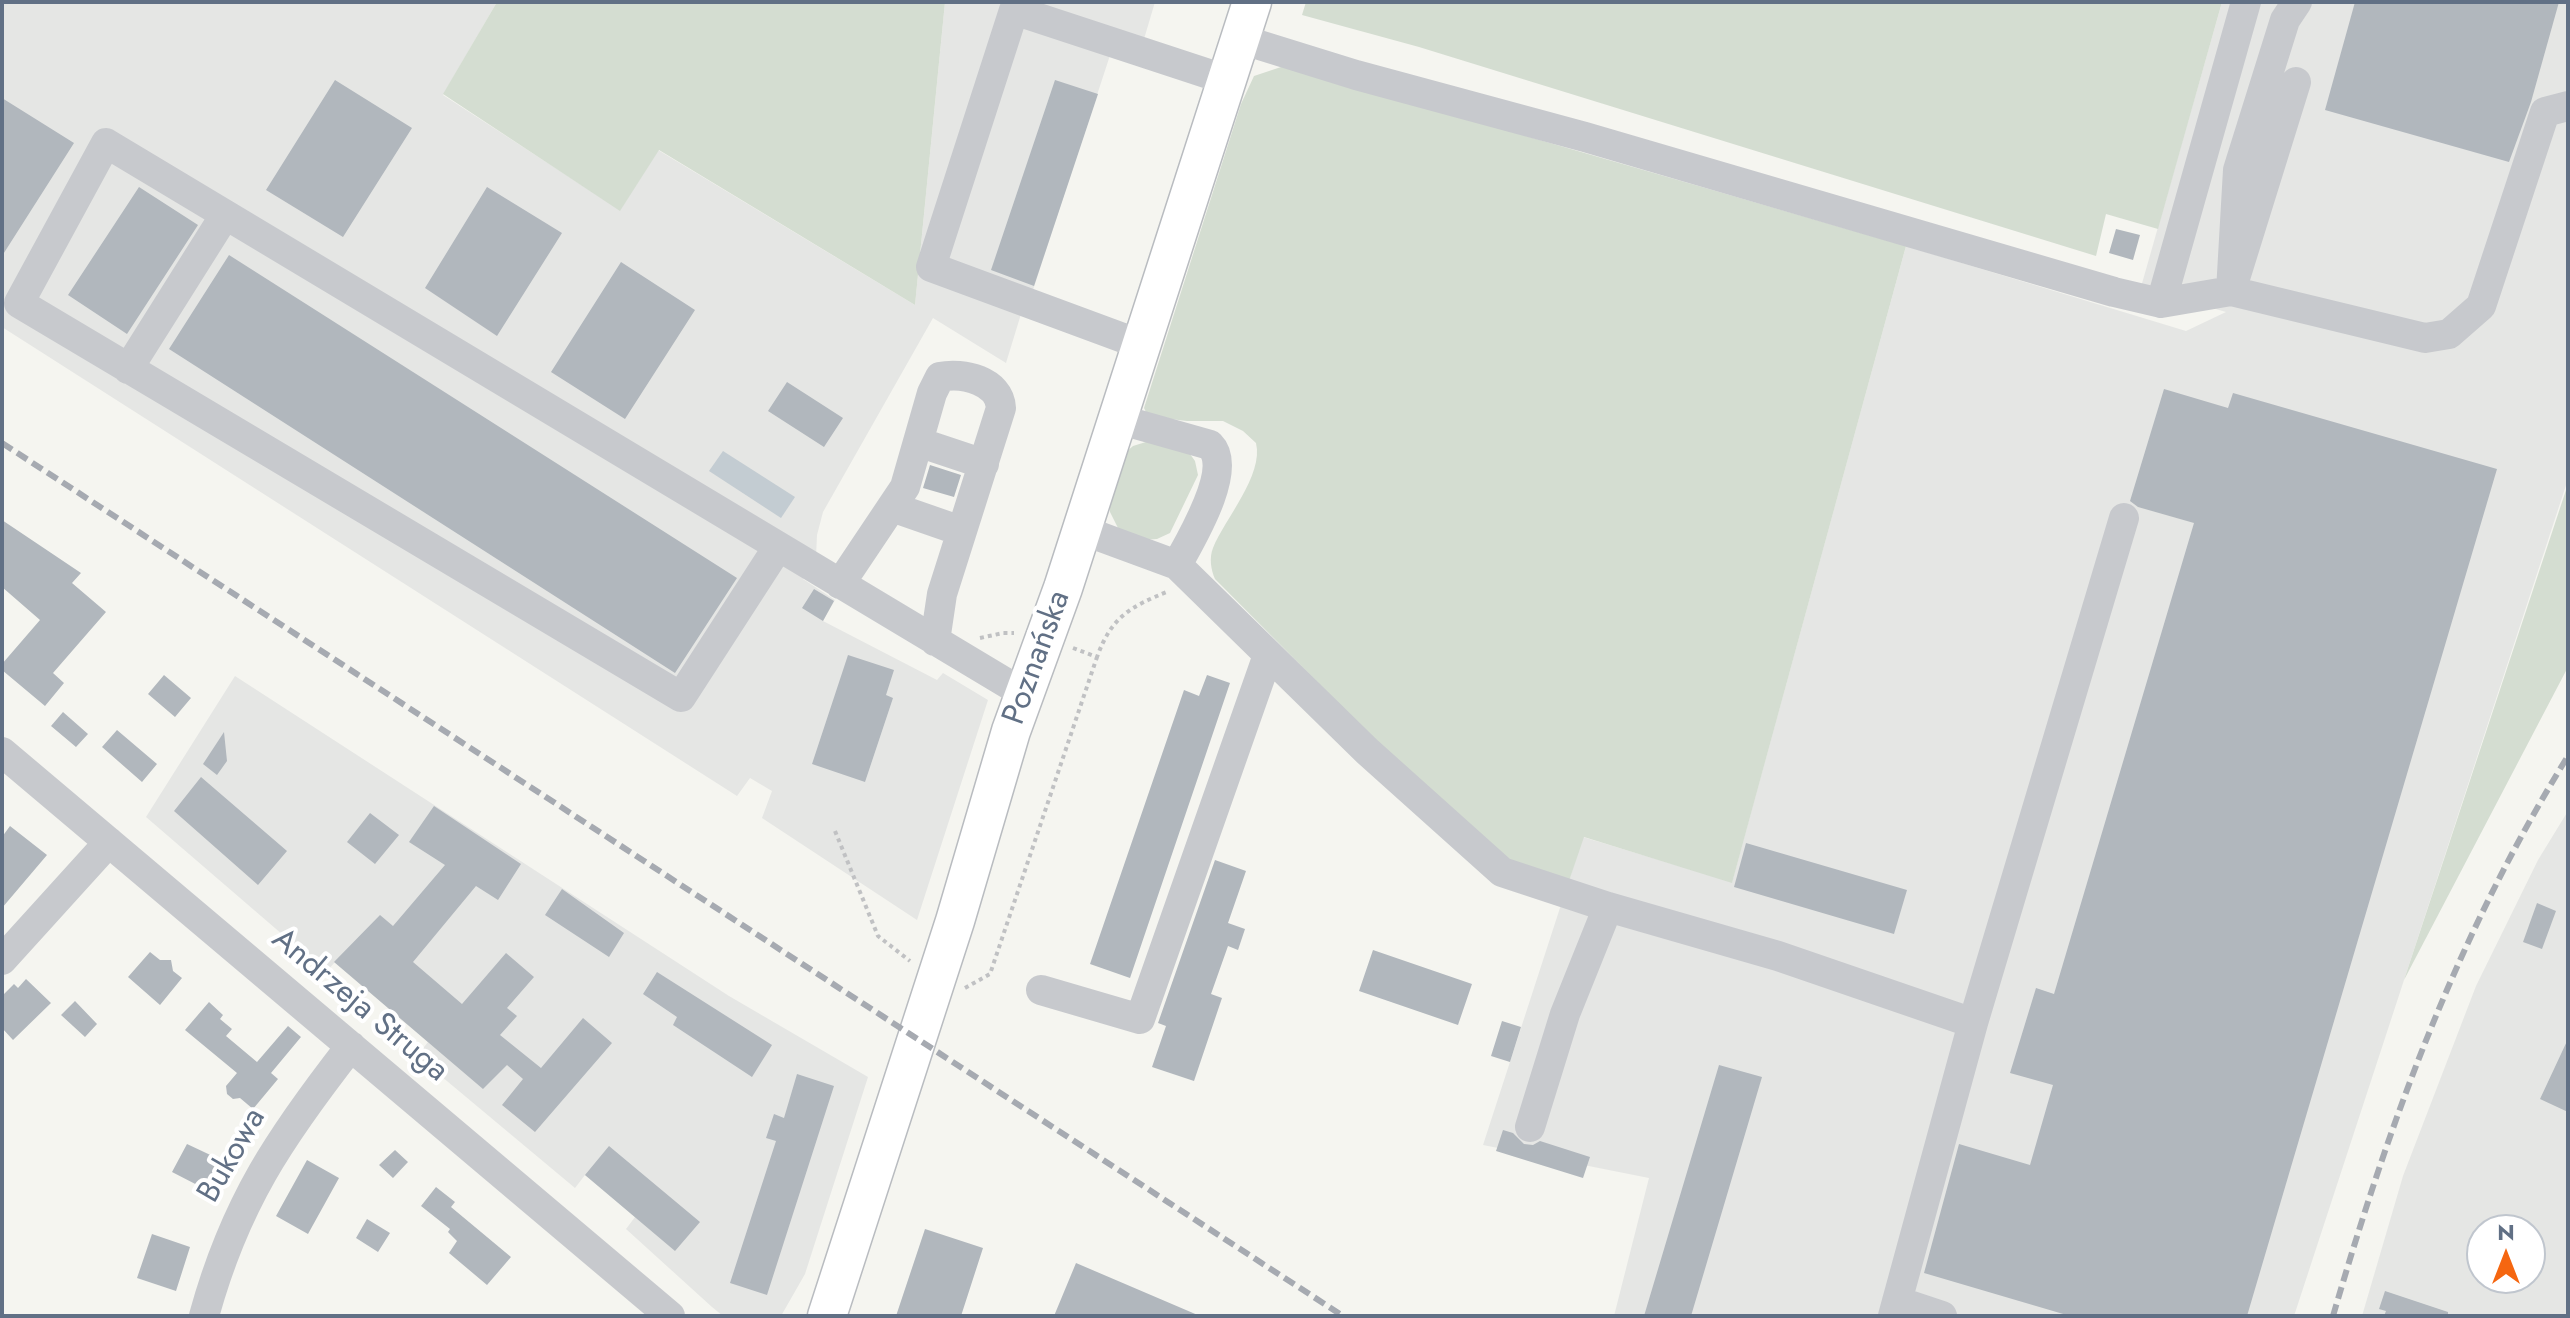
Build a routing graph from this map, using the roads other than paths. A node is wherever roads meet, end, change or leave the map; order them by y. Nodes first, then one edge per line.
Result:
1 (1252, 2) edge
2 (2246, 2) edge
3 (2297, 2) edge
4 (1240, 39) junction
5 (1227, 80) junction
6 (2296, 82) dead end
7 (2568, 106) edge
8 (225, 215) junction
9 (2231, 291) junction
10 (2161, 303) junction
11 (1142, 345) junction
12 (128, 369) junction
13 (1118, 419) junction
14 (918, 442) junction
15 (984, 464) junction
16 (892, 507) junction
17 (2124, 518) dead end
18 (1082, 530) junction
19 (961, 531) junction
20 (778, 547) junction
21 (1177, 565) junction
22 (840, 584) junction
23 (935, 641) junction
24 (1268, 655) junction
25 (1023, 693) junction
26 (2, 752) edge
27 (109, 842) junction
28 (1608, 907) junction
29 (2, 960) edge
30 (1041, 990) dead end
31 (1973, 1023) junction
32 (351, 1046) junction
33 (1530, 1127) dead end
34 (1895, 1308) edge
35 (204, 1316) edge
36 (670, 1316) edge
37 (827, 1316) edge
38 (1942, 1316) edge

1 - 4 main road, Poznańska
2 - 10 street
3 - 9 street
4 - 5 main road, Poznańska
4 - 10 street
5 - 11 main road, Poznańska
5 - 11 street
6 - 9 street
7 - 9 street
8 - 12 street
8 - 12 street
8 - 20 street
9 - 10 street
11 - 13 main road, Poznańska
12 - 20 street
13 - 18 main road, Poznańska
13 - 21 street
14 - 15 street
14 - 15 street
14 - 16 street
15 - 19 street
16 - 19 street
16 - 22 street
17 - 31 street
18 - 21 street
18 - 25 main road, Poznańska
19 - 23 street
20 - 22 street
21 - 24 street
22 - 23 street
23 - 25 street
24 - 28 street
24 - 30 street
25 - 37 main road, Poznańska
26 - 27 street, Andrzeja Struga
27 - 29 street
27 - 32 street, Andrzeja Struga
28 - 31 street
28 - 33 street
31 - 34 street
32 - 35 street, Bukowa
32 - 36 street, Andrzeja Struga
34 - 38 street

